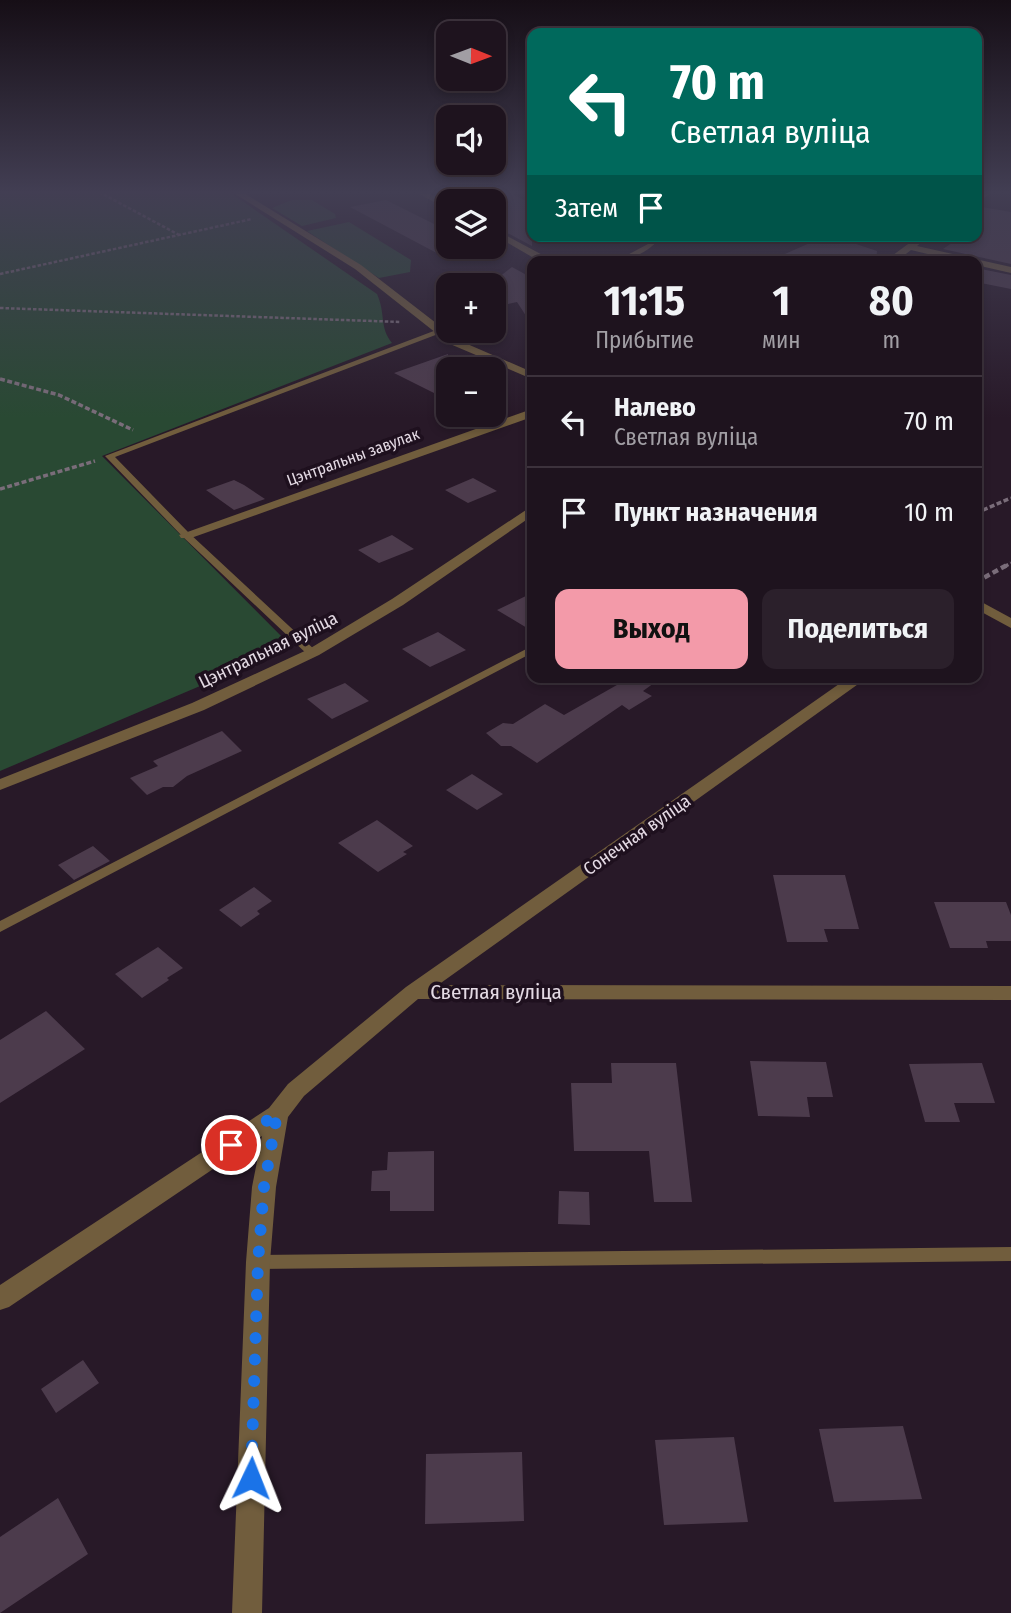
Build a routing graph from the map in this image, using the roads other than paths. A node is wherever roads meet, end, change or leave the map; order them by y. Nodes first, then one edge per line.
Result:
1 (358, 267) edge
2 (436, 326) edge
3 (436, 333) edge
4 (456, 343) edge
5 (527, 374) edge
6 (527, 415) edge
7 (527, 513) edge
8 (186, 535) junction
9 (982, 607) edge
10 (1011, 624) edge
11 (527, 652) edge
12 (312, 653) junction
13 (851, 683) edge
14 (0, 785) edge
15 (0, 927) edge
16 (413, 992) junction
17 (1011, 993) edge
18 (277, 1114) junction
19 (1011, 1254) edge
20 (258, 1262) junction
21 (0, 1299) edge
22 (247, 1613) edge

1 - 2 street
3 - 8 lane
4 - 5 street
6 - 8 street, Цэнтральны завулак
7 - 12 street, Цэнтральная вуліца
8 - 12 lane
9 - 10 street
11 - 15 lane
12 - 14 street, Цэнтральная вуліца
13 - 16 street, Сонечная вуліца
16 - 17 street, Светлая вуліца
16 - 18 street, Светлая вуліца
18 - 20 street
18 - 21 street, Светлая вуліца
19 - 20 lane
20 - 22 street

